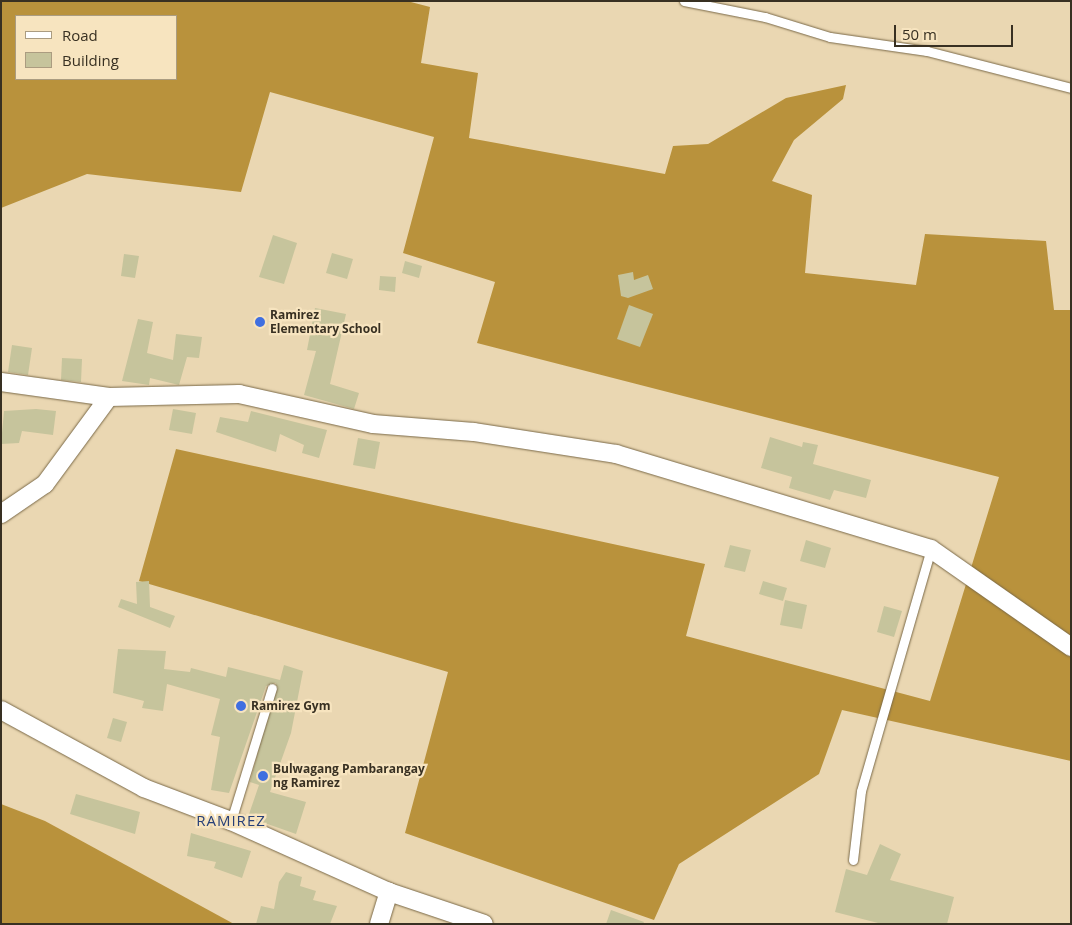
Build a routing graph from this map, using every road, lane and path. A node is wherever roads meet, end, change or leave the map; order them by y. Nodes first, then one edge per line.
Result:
1 (684, 1) edge
2 (1071, 88) edge
3 (1, 382) edge
4 (109, 397) junction
5 (1, 514) edge
6 (931, 549) junction
7 (1071, 647) edge
8 (272, 688) dead end
9 (1, 710) edge
10 (231, 821) junction
11 (853, 860) dead end
12 (389, 892) junction
13 (379, 924) edge
14 (484, 924) edge

1 - 2 lane
3 - 4 street
4 - 5 street
4 - 6 street
6 - 7 street
6 - 11 lane
8 - 10 lane
9 - 10 street
10 - 12 street
12 - 13 street
12 - 14 street

